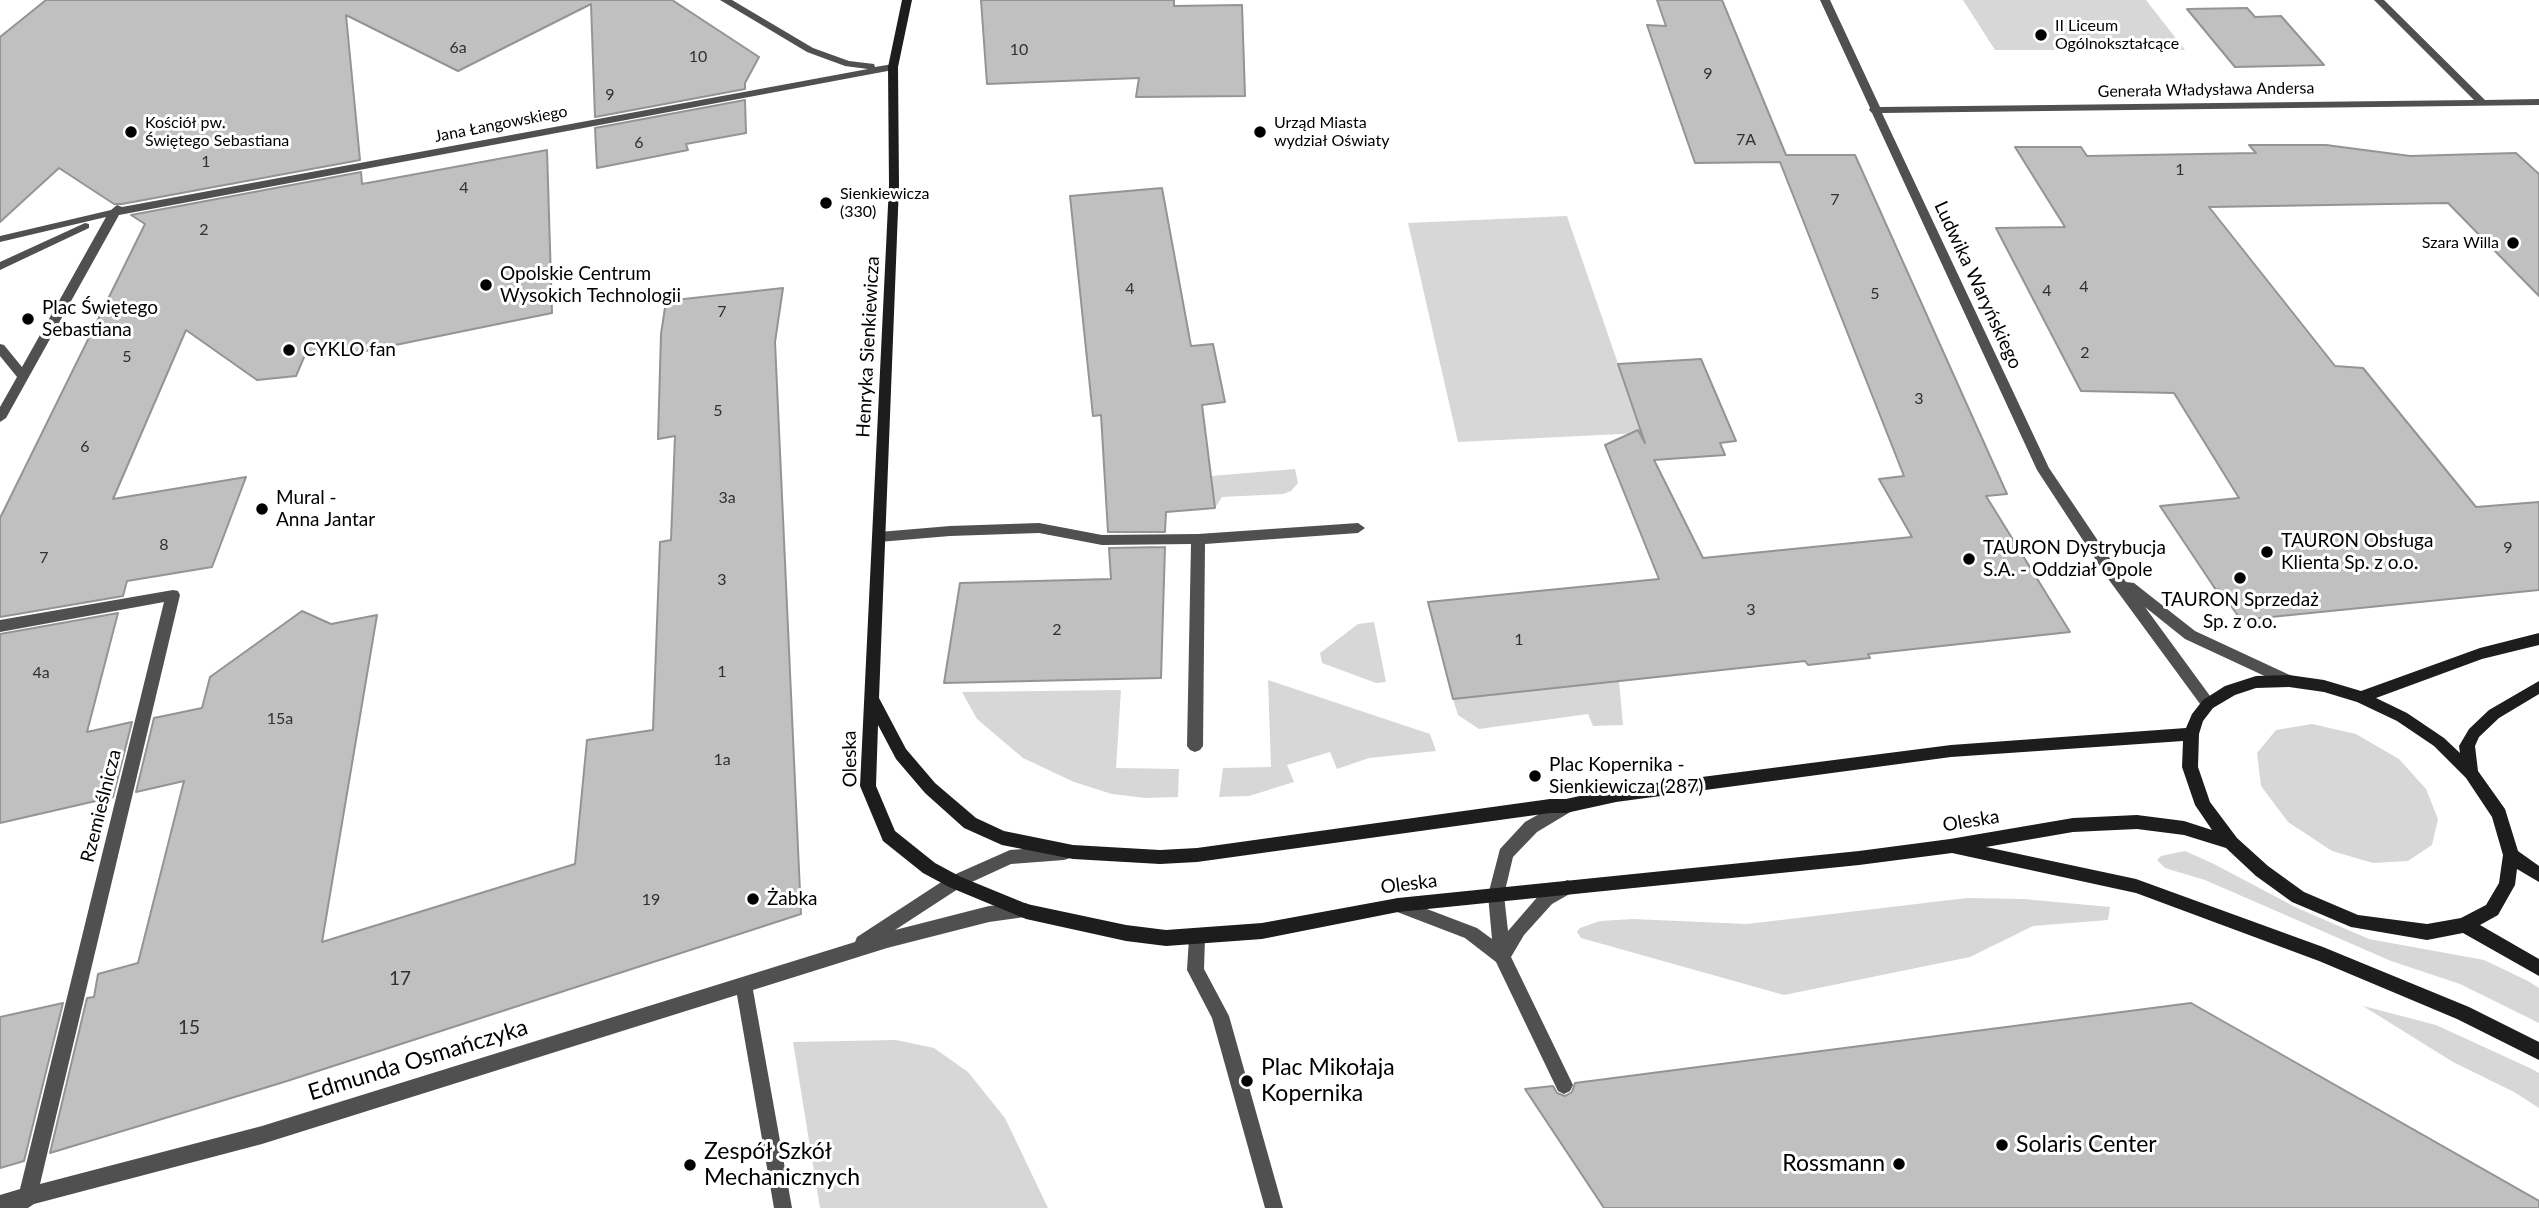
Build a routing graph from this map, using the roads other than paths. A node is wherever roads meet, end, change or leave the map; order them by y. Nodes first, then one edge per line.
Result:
1 (724, 0) edge
2 (907, 0) edge
3 (1825, 0) edge
4 (2379, 0) edge
5 (835, 60) junction
6 (893, 67) junction
7 (824, 80) junction
8 (2539, 102) edge
9 (2483, 103) junction
10 (1874, 110) junction
11 (117, 209) junction
12 (0, 239) edge
13 (0, 266) edge
14 (0, 348) edge
15 (23, 376) junction
16 (0, 418) edge
17 (1358, 528) dead end
18 (879, 537) junction
19 (1198, 539) junction
20 (2114, 576) junction
21 (0, 626) edge
22 (2539, 639) edge
23 (2289, 681) junction
24 (2539, 687) edge
25 (871, 697) junction
26 (2361, 697) junction
27 (2208, 704) junction
28 (2191, 734) junction
29 (1195, 746) dead end
30 (2471, 773) junction
31 (1566, 806) junction
32 (2231, 843) junction
33 (1950, 846) junction
34 (1073, 852) junction
35 (2511, 855) junction
36 (2539, 875) edge
37 (955, 883) junction
38 (1568, 886) junction
39 (1496, 895) junction
40 (1398, 905) junction
41 (1026, 911) junction
42 (2464, 925) junction
43 (1197, 938) junction
44 (847, 952) junction
45 (1502, 956) junction
46 (2539, 968) edge
47 (744, 985) junction
48 (2539, 1051) edge
49 (1564, 1085) dead end
50 (27, 1199) junction
51 (0, 1204) edge
52 (783, 1208) edge
53 (1275, 1208) edge

1 - 5 street
2 - 6 street, Henryka Sienkiewicza
3 - 10 street, Ludwika Waryńskiego
4 - 9 street
5 - 6 street
5 - 7 street
6 - 7 street, Jana Łangowskiego
6 - 18 street, Henryka Sienkiewicza
7 - 11 street, Jana Łangowskiego
8 - 9 street, Generała Władysława Andersa
9 - 10 street, Generała Władysława Andersa
10 - 20 street, Ludwika Waryńskiego
11 - 12 street
11 - 13 street
11 - 15 street
14 - 15 street
15 - 16 street
17 - 19 street
18 - 19 street
18 - 25 street, Henryka Sienkiewicza
19 - 29 street
20 - 23 street, Ludwika Waryńskiego
20 - 27 street, Ludwika Waryńskiego
21 - 50 street, Rzemieślnicza
22 - 26 street
23 - 26 street
23 - 27 street
24 - 30 street
25 - 34 street, Oleska
25 - 37 street, Oleska
26 - 30 street
27 - 28 street
28 - 31 street, Oleska
28 - 32 street
30 - 35 street
31 - 34 street, Oleska
31 - 39 street
32 - 33 street, Oleska
32 - 42 street
33 - 38 street, Oleska
33 - 48 street
34 - 37 street, Edmunda Osmańczyka
35 - 36 street
35 - 42 street
37 - 41 street, Oleska
37 - 44 street, Edmunda Osmańczyka
38 - 39 street, Oleska
38 - 45 street
39 - 40 street, Oleska
39 - 45 street
40 - 43 street, Oleska
40 - 45 street
41 - 43 street, Oleska
41 - 44 street, Edmunda Osmańczyka
42 - 46 street
43 - 53 street
44 - 47 street, Edmunda Osmańczyka
45 - 49 street
47 - 50 street, Edmunda Osmańczyka
47 - 52 street
50 - 51 street, Edmunda Osmańczyka

